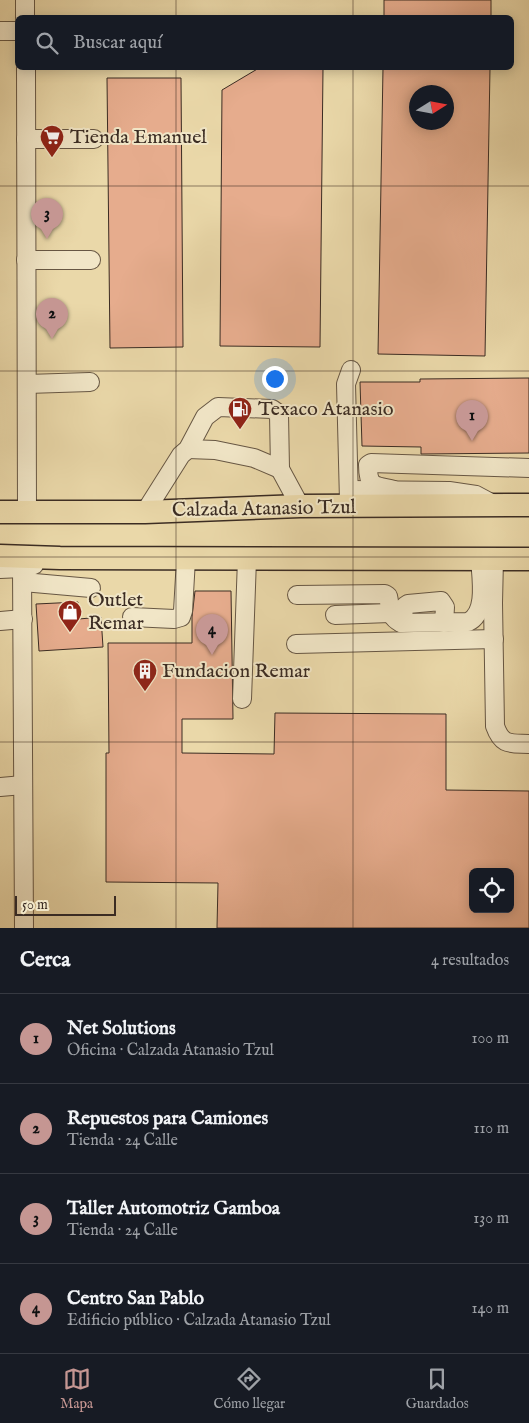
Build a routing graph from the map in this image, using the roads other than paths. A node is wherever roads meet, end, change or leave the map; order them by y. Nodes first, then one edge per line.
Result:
1 (25, 0) edge
2 (26, 15) edge
3 (0, 31) edge
4 (15, 31) edge
5 (26, 70) edge
6 (26, 139) junction
7 (94, 139) dead end
8 (26, 260) junction
9 (91, 260) dead end
10 (352, 370) dead end
11 (90, 382) dead end
12 (27, 384) junction
13 (188, 449) junction
14 (529, 468) edge
15 (280, 469) junction
16 (394, 490) junction
17 (349, 498) junction
18 (496, 505) junction
19 (529, 505) edge
20 (300, 506) junction
21 (0, 512) edge
22 (27, 512) junction
23 (145, 512) junction
24 (0, 556) edge
25 (60, 558) junction
26 (186, 558) junction
27 (487, 558) junction
28 (247, 559) junction
29 (529, 559) edge
30 (0, 569) edge
31 (23, 575) junction
32 (91, 588) dead end
33 (297, 595) dead end
34 (335, 615) dead end
35 (132, 617) dead end
36 (396, 618) junction
37 (23, 619) junction
38 (0, 620) edge
39 (494, 639) junction
40 (296, 644) dead end
41 (242, 699) dead end
42 (529, 744) edge
43 (23, 785) junction
44 (0, 787) edge
45 (24, 928) edge

1 - 2 street
3 - 4 street
5 - 6 street
6 - 7 street
6 - 8 street
8 - 9 street
8 - 12 street
10 - 17 street
11 - 12 street
12 - 22 street
13 - 15 street
13 - 15 street
13 - 23 street
14 - 16 street
15 - 20 street
16 - 17 street
16 - 18 street
17 - 18 main road, Calzada Atanasio Tzul
17 - 20 main road, Calzada Atanasio Tzul
18 - 19 main road, Calzada Atanasio Tzul
20 - 23 main road, Calzada Atanasio Tzul
21 - 22 main road, Calzada Atanasio Tzul
22 - 23 main road, Calzada Atanasio Tzul
24 - 25 main road
25 - 26 main road
25 - 31 street
26 - 28 main road
26 - 35 street
27 - 28 main road
27 - 29 main road
27 - 36 street
27 - 39 street
28 - 41 street
30 - 31 street
31 - 32 street
31 - 37 street
33 - 36 street
34 - 36 street
37 - 38 street
37 - 43 street
39 - 40 street
39 - 42 street
43 - 44 street
43 - 45 street

